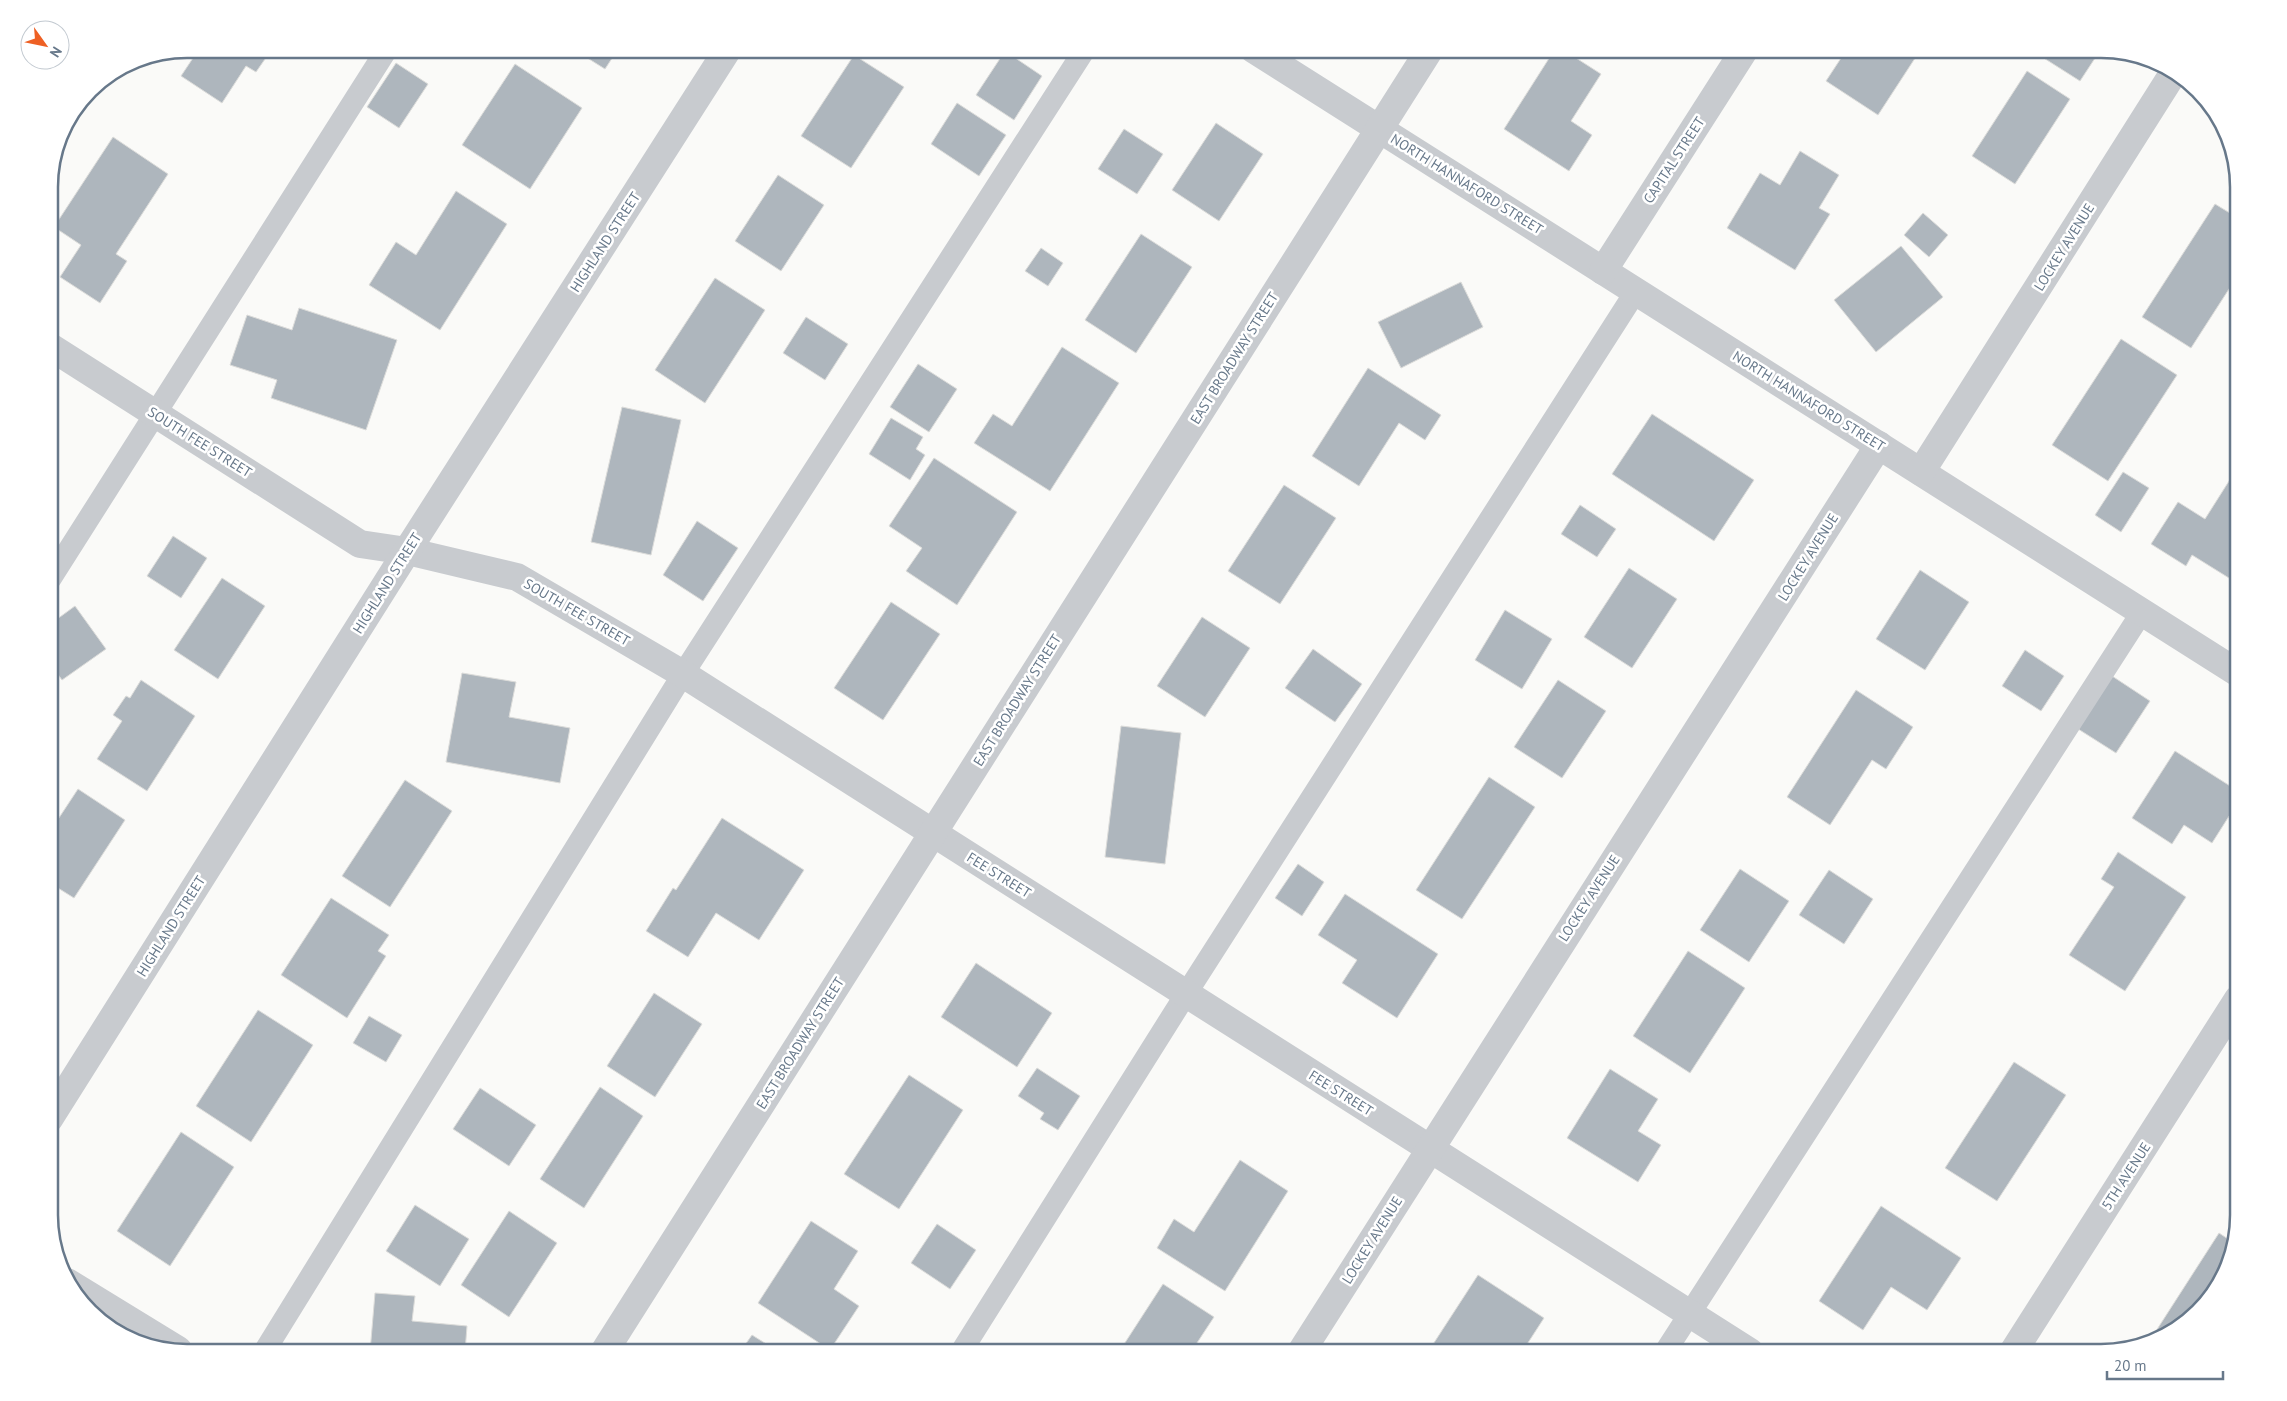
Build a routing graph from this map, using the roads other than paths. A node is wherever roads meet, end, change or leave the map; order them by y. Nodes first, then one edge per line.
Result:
1 (382, 57) edge
2 (723, 57) edge
3 (1080, 57) edge
4 (1266, 57) edge
5 (1425, 57) edge
6 (1740, 57) edge
7 (2170, 78) edge
8 (1379, 129) junction
9 (1603, 271) junction
10 (1636, 291) junction
11 (58, 352) edge
12 (154, 413) junction
13 (1879, 445) junction
14 (1921, 472) junction
15 (407, 551) junction
16 (58, 567) edge
17 (2142, 612) junction
18 (2229, 668) edge
19 (683, 674) junction
20 (933, 833) junction
21 (1186, 994) junction
22 (2230, 1013) edge
23 (58, 1105) edge
24 (1429, 1148) junction
25 (83, 1292) edge
26 (1689, 1314) junction
27 (163, 1341) edge
28 (269, 1344) edge
29 (609, 1344) edge
30 (966, 1344) edge
31 (1306, 1344) edge
32 (1670, 1344) edge
33 (1737, 1344) edge
34 (2018, 1344) edge

1 - 12 lane
2 - 15 street, HIGHLAND STREET
3 - 19 lane
4 - 8 street, NORTH HANNAFORD STREET
5 - 8 street, EAST BROADWAY STREET
6 - 9 street, CAPITAL STREET
7 - 14 street, LOCKEY AVENUE
8 - 9 street, NORTH HANNAFORD STREET
8 - 20 street, EAST BROADWAY STREET
9 - 10 street, NORTH HANNAFORD STREET
10 - 13 street, NORTH HANNAFORD STREET
10 - 21 lane
11 - 12 street, SOUTH FEE STREET
12 - 15 street, SOUTH FEE STREET
12 - 16 lane
13 - 14 street, NORTH HANNAFORD STREET
13 - 24 street, LOCKEY AVENUE
14 - 17 street, NORTH HANNAFORD STREET
15 - 19 street, SOUTH FEE STREET
15 - 23 street, HIGHLAND STREET
17 - 18 street, NORTH HANNAFORD STREET
17 - 26 lane
19 - 20 street, SOUTH FEE STREET
19 - 28 lane
20 - 21 street, FEE STREET
20 - 29 street, EAST BROADWAY STREET
21 - 24 street, FEE STREET
21 - 30 lane
22 - 34 street, 5TH AVENUE
24 - 26 street, FEE STREET
24 - 31 street, LOCKEY AVENUE
25 - 27 street
26 - 32 lane
26 - 33 street, FEE STREET

